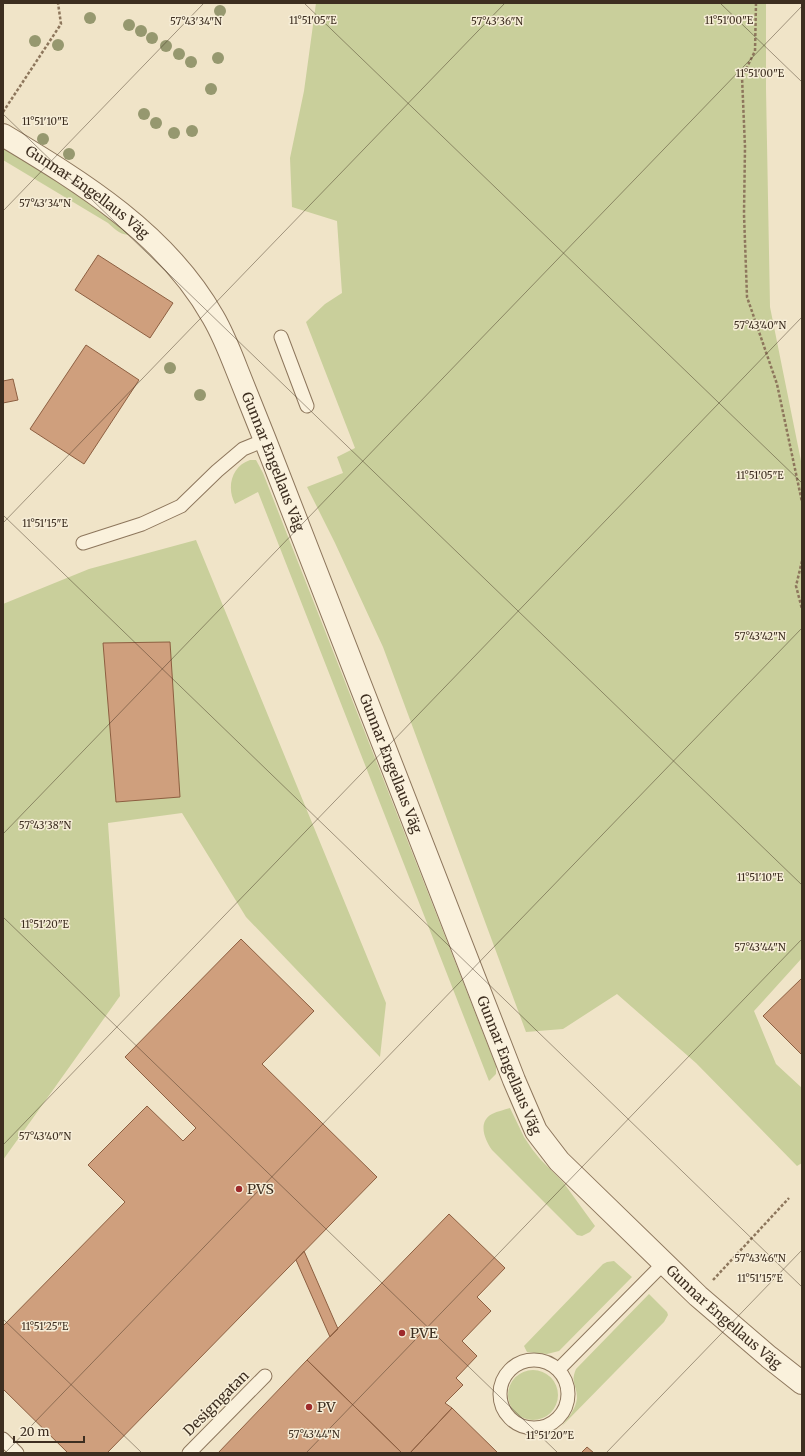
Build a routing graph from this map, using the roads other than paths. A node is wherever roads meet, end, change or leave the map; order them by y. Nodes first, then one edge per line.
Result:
1 (3, 135) edge
2 (281, 337) dead end
3 (307, 406) dead end
4 (265, 440) junction
5 (83, 543) dead end
6 (664, 1263) junction
7 (558, 1370) junction
8 (265, 1376) dead end
9 (802, 1383) edge
10 (3, 1440) edge
11 (17, 1453) edge
12 (189, 1453) edge

1 - 4 street, Gunnar Engellaus Väg
2 - 3 lane
4 - 5 lane
4 - 6 street, Gunnar Engellaus Väg
6 - 7 lane
6 - 9 street, Gunnar Engellaus Väg
7 - 7 lane
8 - 12 lane, Designgatan
10 - 11 lane

